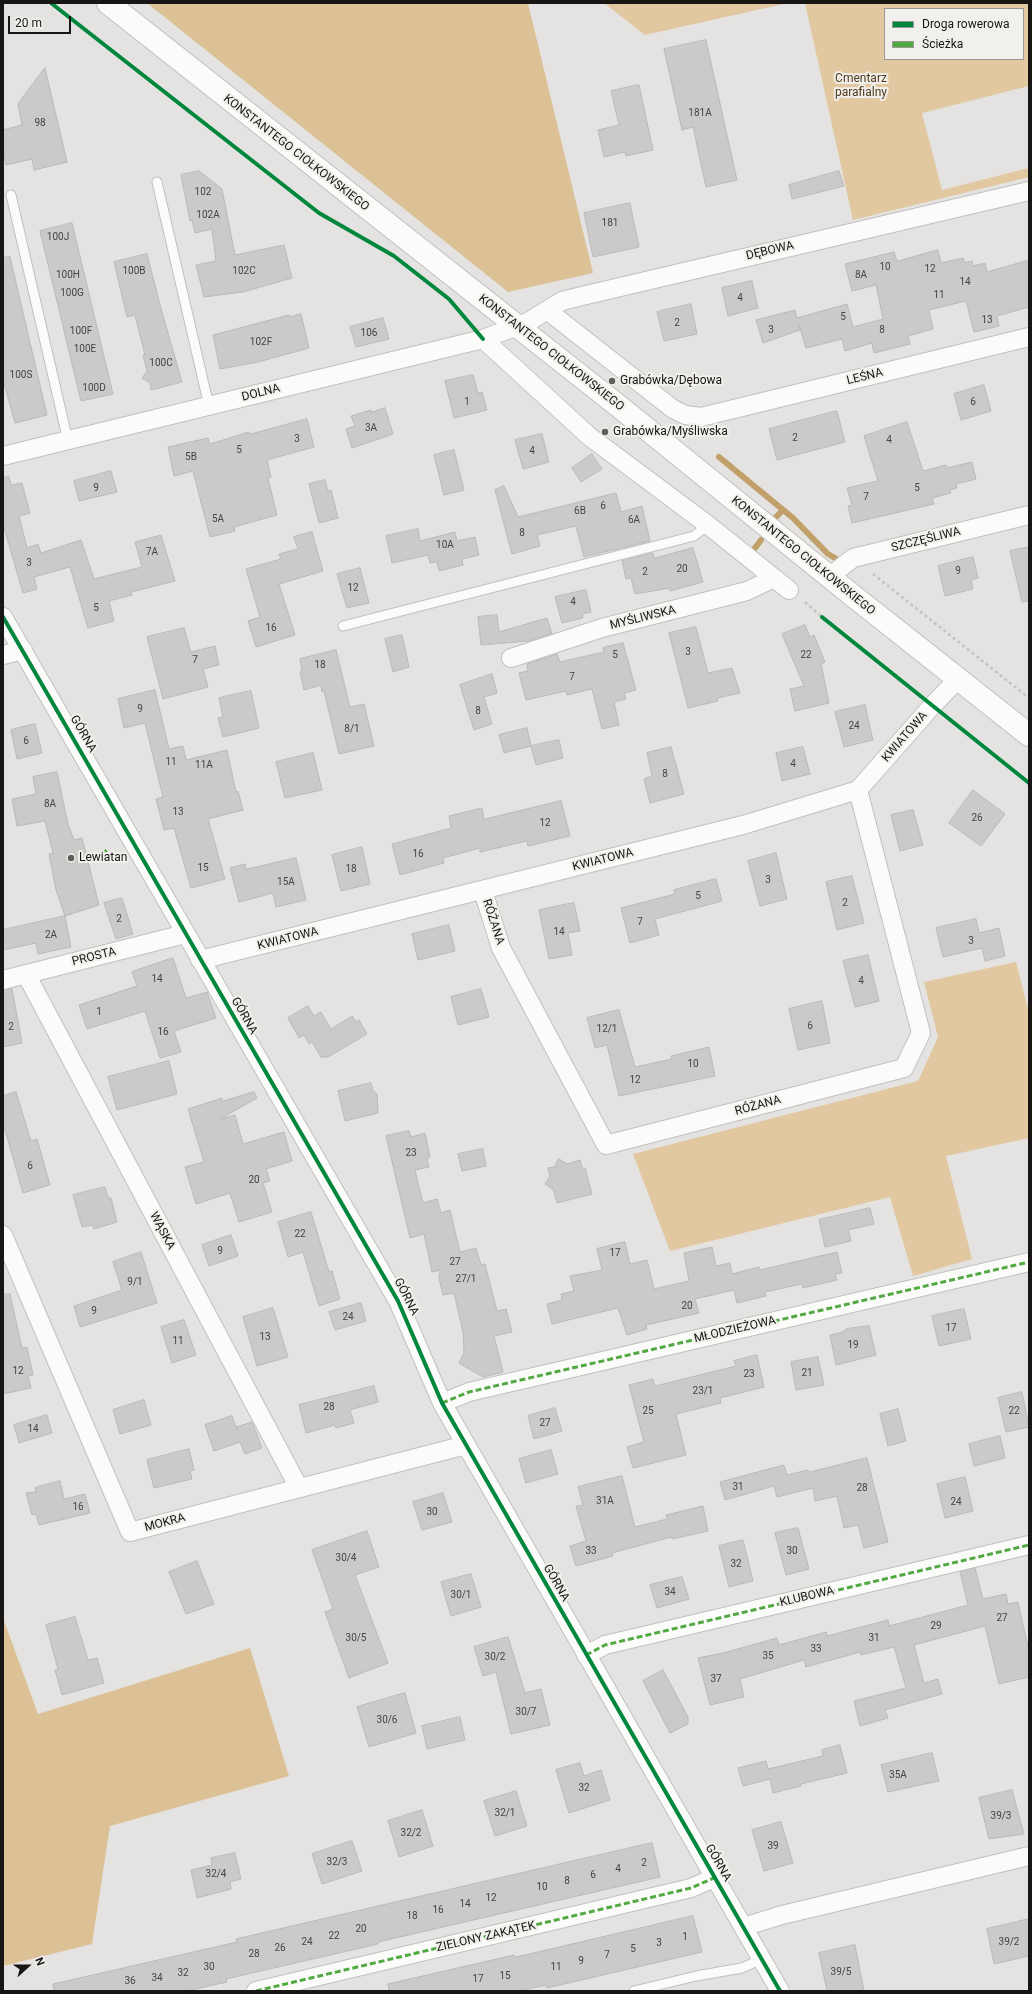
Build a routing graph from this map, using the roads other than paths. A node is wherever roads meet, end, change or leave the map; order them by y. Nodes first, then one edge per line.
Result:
1 (108, 3) edge
2 (157, 182) dead end
3 (1029, 191) edge
4 (11, 196) dead end
5 (548, 311) junction
6 (517, 327) junction
7 (1029, 337) edge
8 (483, 339) junction
9 (209, 406) junction
10 (68, 441) junction
11 (3, 456) edge
12 (1029, 515) edge
13 (708, 525) junction
14 (829, 577) junction
15 (774, 578) junction
16 (788, 590) road end
17 (3, 617) edge
18 (343, 626) dead end
19 (23, 650) junction
20 (3, 655) edge
21 (511, 658) dead end
22 (958, 679) junction
23 (1029, 735) edge
24 (858, 790) junction
25 (483, 891) junction
26 (185, 934) junction
27 (200, 960) junction
28 (26, 974) junction
29 (3, 980) edge
30 (3, 1235) edge
31 (1029, 1262) edge
32 (442, 1403) junction
33 (466, 1445) junction
34 (299, 1488) junction
35 (1029, 1545) edge
36 (586, 1655) junction
37 (1029, 1856) edge
38 (714, 1878) junction
39 (744, 1928) junction
40 (762, 1959) junction
41 (256, 1991) edge
42 (634, 1991) edge
43 (780, 1991) edge

1 - 6 street, KONSTANTEGO CIOŁKOWSKIEGO
2 - 9 lane
3 - 5 street, DĘBOWA
4 - 10 lane
5 - 6 street, DĘBOWA
5 - 7 street, LEŚNA
6 - 8 street, DOLNA
6 - 14 street, KONSTANTEGO CIOŁKOWSKIEGO
8 - 9 street, DOLNA
8 - 13 street
9 - 10 street, DOLNA
10 - 11 street, DOLNA
12 - 14 street, SZCZĘŚLIWA
13 - 15 street
13 - 18 lane
14 - 22 street, KONSTANTEGO CIOŁKOWSKIEGO
15 - 16 street
15 - 21 street, MYŚLIWSKA
17 - 19 street, GÓRNA
19 - 20 street
19 - 26 street, GÓRNA
22 - 23 street, KONSTANTEGO CIOŁKOWSKIEGO
22 - 24 street, KWIATOWA
24 - 25 street, KWIATOWA
24 - 25 street, RÓŻANA
25 - 27 street, KWIATOWA
26 - 27 street, GÓRNA
26 - 28 street, PROSTA
27 - 32 street, GÓRNA
28 - 29 street, PROSTA
28 - 34 street, WĄSKA
30 - 34 street, MOKRA
31 - 32 street, MŁODZIEŻOWA
32 - 33 street, GÓRNA
33 - 34 street, MOKRA
33 - 36 street, GÓRNA
35 - 36 street, KLUBOWA
36 - 38 street, GÓRNA
37 - 39 street
38 - 39 street, GÓRNA
38 - 41 street, ZIELONY ZAKĄTEK
39 - 40 street, GÓRNA
40 - 42 lane
40 - 43 street, GÓRNA

